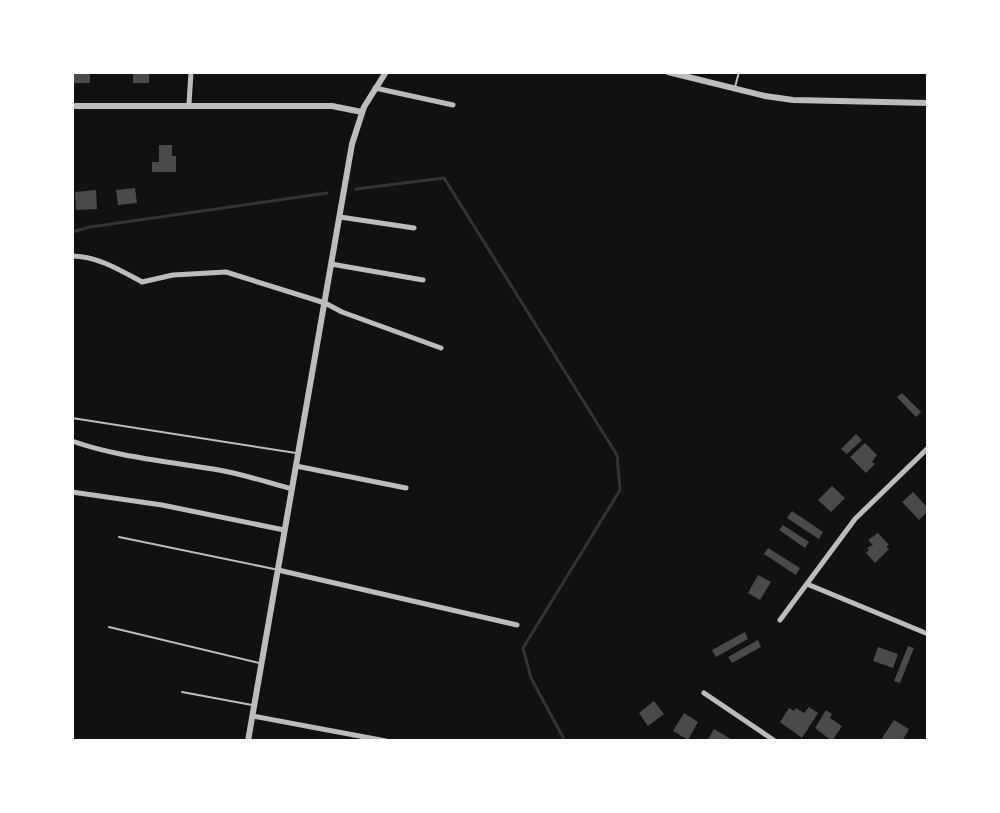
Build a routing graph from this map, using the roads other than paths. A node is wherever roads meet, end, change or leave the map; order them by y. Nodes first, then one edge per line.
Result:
1 (191, 72) edge
2 (386, 72) edge
3 (668, 72) edge
4 (739, 72) edge
5 (375, 88) junction
6 (735, 89) junction
7 (928, 103) edge
8 (189, 104) junction
9 (453, 105) dead end
10 (72, 106) edge
11 (362, 112) junction
12 (340, 217) junction
13 (414, 228) dead end
14 (72, 256) edge
15 (331, 264) junction
16 (423, 280) dead end
17 (325, 303) junction
18 (441, 348) dead end
19 (72, 418) edge
20 (72, 441) edge
21 (928, 448) edge
22 (298, 453) junction
23 (296, 466) junction
24 (406, 488) dead end
25 (292, 489) junction
26 (72, 492) edge
27 (284, 530) junction
28 (119, 537) dead end
29 (278, 570) junction
30 (806, 584) junction
31 (780, 620) dead end
32 (517, 625) dead end
33 (109, 627) dead end
34 (928, 634) edge
35 (261, 664) junction
36 (182, 692) dead end
37 (704, 693) dead end
38 (254, 706) junction
39 (253, 716) junction
40 (248, 741) edge
41 (386, 741) edge
42 (775, 741) edge

1 - 8 street
2 - 5 street
3 - 6 street
4 - 6 lane
5 - 9 street
5 - 11 street
6 - 7 street
8 - 10 street
8 - 11 street
11 - 12 street
12 - 13 street
12 - 15 street
14 - 17 street
15 - 16 street
15 - 17 street
17 - 18 street
17 - 22 street
19 - 22 lane
20 - 25 street
21 - 30 street
22 - 23 street
23 - 24 street
23 - 25 street
25 - 27 street
26 - 27 street
27 - 29 street
28 - 29 lane
29 - 32 street
29 - 35 street
30 - 31 street
30 - 34 street
33 - 35 lane
35 - 38 street
36 - 38 lane
37 - 42 street
38 - 39 street
39 - 40 street
39 - 41 street

